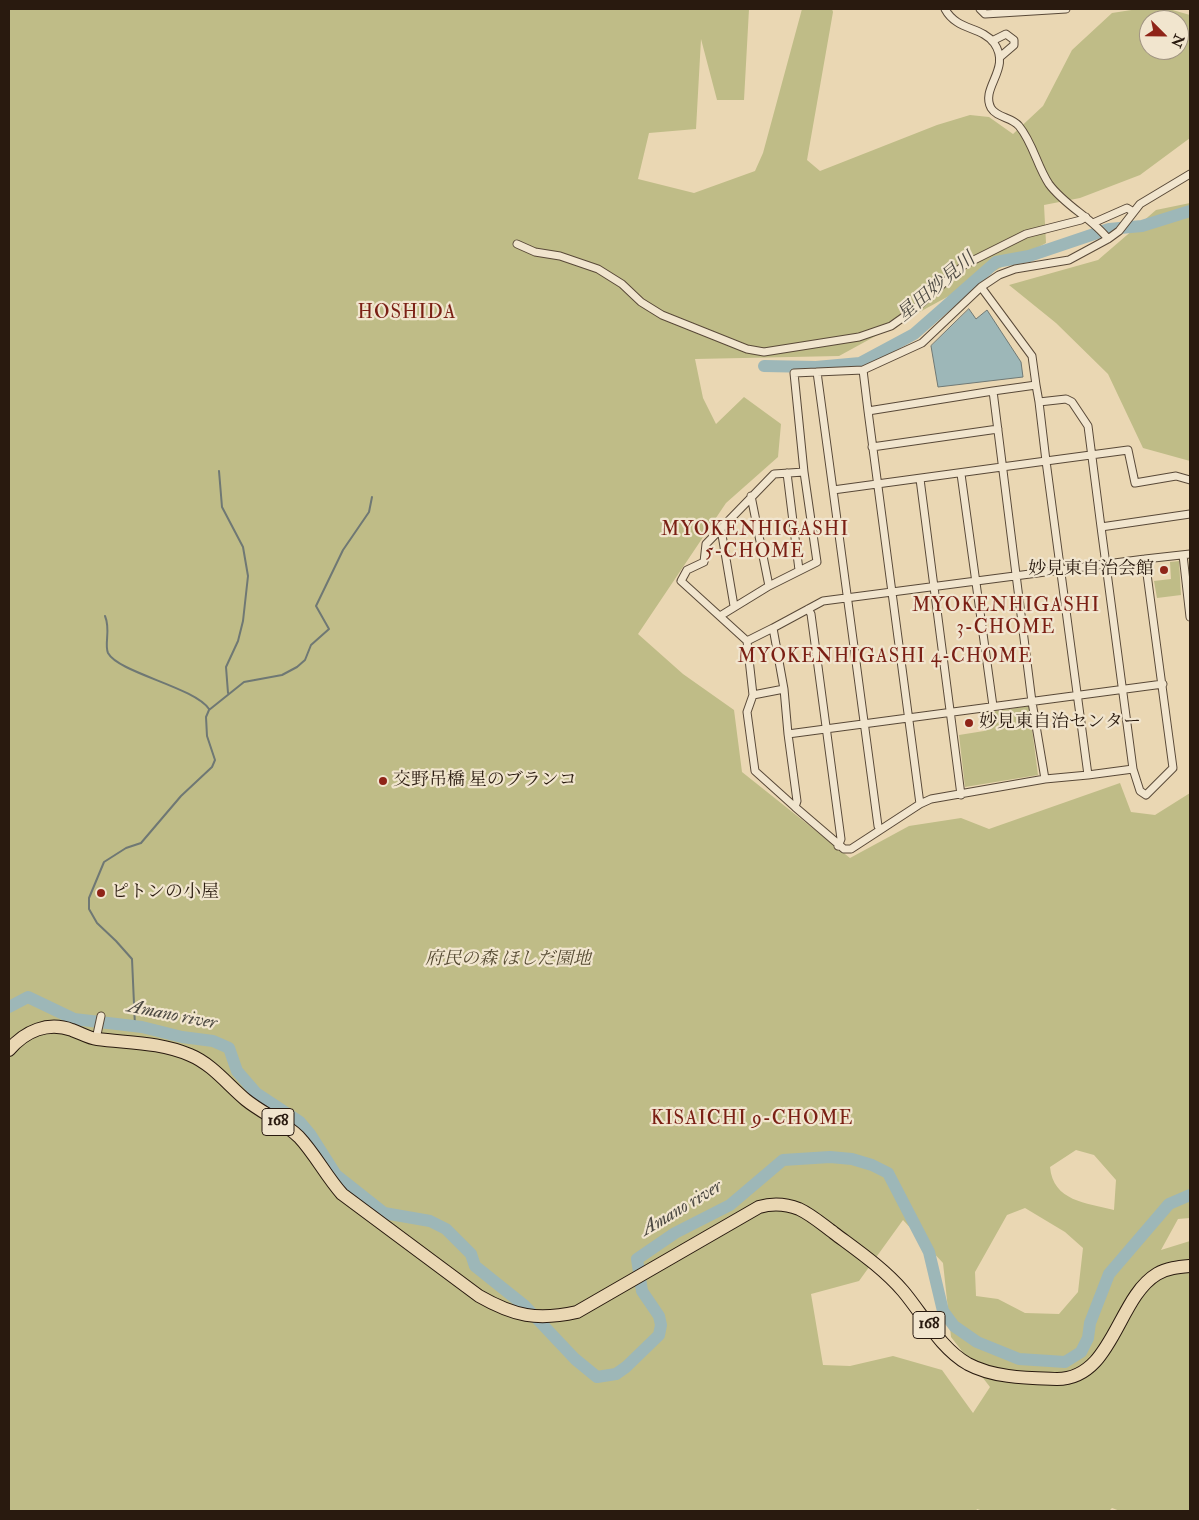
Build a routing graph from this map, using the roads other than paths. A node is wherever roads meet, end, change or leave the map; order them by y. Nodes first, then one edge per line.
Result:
1 (945, 9) edge
2 (980, 9) edge
3 (1052, 9) edge
4 (1066, 9) edge
5 (1016, 10) edge
6 (992, 41) junction
7 (1000, 58) junction
8 (1190, 174) edge
9 (1132, 211) junction
10 (1086, 217) junction
11 (1095, 226) junction
12 (1106, 237) junction
13 (517, 244) dead end
14 (981, 287) junction
15 (863, 370) junction
16 (817, 372) junction
17 (1036, 385) junction
18 (993, 391) junction
19 (1039, 402) junction
20 (868, 411) junction
21 (998, 430) junction
22 (872, 447) junction
23 (1092, 456) junction
24 (1046, 461) junction
25 (1002, 467) junction
26 (804, 472) junction
27 (787, 473) junction
28 (961, 474) junction
29 (920, 478) junction
30 (1190, 480) edge
31 (876, 483) junction
32 (833, 490) junction
33 (751, 496) junction
34 (1190, 514) edge
35 (1101, 527) junction
36 (721, 529) junction
37 (1187, 554) edge
38 (1145, 559) junction
39 (1105, 564) junction
40 (799, 570) junction
41 (1060, 570) junction
42 (1017, 575) junction
43 (976, 581) junction
44 (769, 586) junction
45 (933, 587) junction
46 (892, 591) junction
47 (848, 597) junction
48 (734, 606) junction
49 (808, 609) junction
50 (720, 616) junction
51 (1190, 616) edge
52 (773, 628) junction
53 (746, 641) junction
54 (1163, 684) junction
55 (1122, 689) junction
56 (784, 690) junction
57 (753, 695) junction
58 (1078, 695) junction
59 (1032, 702) junction
60 (993, 706) junction
61 (951, 712) junction
62 (908, 717) junction
63 (863, 723) junction
64 (826, 728) junction
65 (788, 734) junction
66 (1133, 769) junction
67 (1088, 775) junction
68 (1045, 779) junction
69 (961, 795) junction
70 (920, 804) junction
71 (796, 808) junction
72 (880, 830) junction
73 (838, 846) junction
74 (101, 1016) dead end
75 (97, 1036) junction
76 (9, 1050) edge
77 (1190, 1266) edge

1 - 6 street
2 - 5 street
3 - 4 street
3 - 5 street
6 - 7 street
6 - 7 street
7 - 10 street
8 - 9 street
9 - 11 street
9 - 12 street
10 - 11 street
10 - 13 street
11 - 12 street
12 - 14 street
14 - 15 street
14 - 17 street
15 - 16 street
15 - 20 street
16 - 26 street
16 - 32 street
17 - 18 street
17 - 19 street
18 - 20 street
18 - 21 street
19 - 23 street
19 - 24 street
20 - 22 street
21 - 22 street
21 - 25 street
22 - 31 street
23 - 24 street
23 - 30 street
23 - 35 street
24 - 25 street
24 - 41 street
25 - 28 street
25 - 42 street
26 - 27 street
26 - 40 street
27 - 33 street
27 - 40 street
28 - 29 street
28 - 43 street
29 - 31 street
29 - 45 street
31 - 32 street
31 - 46 street
32 - 47 street
33 - 36 street
33 - 44 street
34 - 35 street
35 - 39 street
36 - 48 street
36 - 50 street
37 - 38 street
37 - 51 street
38 - 39 street
38 - 54 street
39 - 41 street
39 - 55 street
40 - 44 street
41 - 42 street
41 - 58 street
42 - 43 street
42 - 59 street
43 - 45 street
43 - 60 street
44 - 48 street
45 - 46 street
45 - 61 street
46 - 47 street
46 - 62 street
47 - 49 street
47 - 63 street
48 - 50 street
49 - 52 street
49 - 64 street
50 - 53 street
52 - 53 street
52 - 56 street
53 - 57 street
54 - 55 street
54 - 66 street
55 - 58 street
55 - 66 street
56 - 57 street
56 - 65 street
57 - 71 street
58 - 59 street
58 - 67 street
59 - 60 street
59 - 68 street
60 - 61 street
61 - 62 street
61 - 69 street
62 - 63 street
62 - 70 street
63 - 64 street
63 - 72 street
64 - 65 street
64 - 73 street
65 - 71 street
66 - 67 street
67 - 68 street
68 - 69 street
69 - 70 street
70 - 72 street
71 - 73 street
72 - 73 street
74 - 75 street
75 - 76 highway, 168
75 - 77 highway, 168

